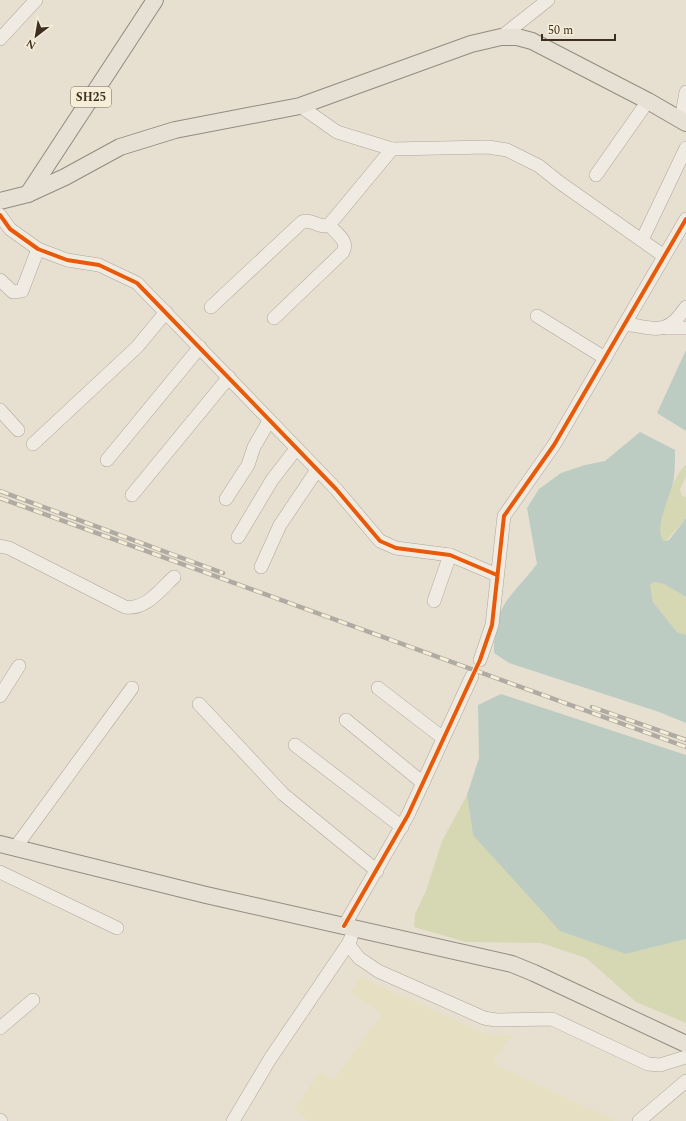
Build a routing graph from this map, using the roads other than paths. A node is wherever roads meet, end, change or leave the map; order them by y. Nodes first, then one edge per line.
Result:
1 (36, 0) edge
2 (155, 0) edge
3 (548, 0) edge
4 (501, 37) junction
5 (0, 39) edge
6 (686, 92) edge
7 (648, 101) junction
8 (300, 106) junction
9 (684, 121) edge
10 (686, 148) edge
11 (392, 149) junction
12 (596, 175) dead end
13 (28, 194) junction
14 (0, 201) edge
15 (0, 215) edge
16 (686, 219) edge
17 (329, 225) junction
18 (642, 240) junction
19 (38, 249) junction
20 (664, 256) junction
21 (0, 280) edge
22 (211, 307) dead end
23 (686, 307) edge
24 (166, 312) junction
25 (537, 316) dead end
26 (274, 318) dead end
27 (625, 324) junction
28 (666, 328) junction
29 (686, 328) edge
30 (200, 347) junction
31 (605, 358) junction
32 (229, 377) junction
33 (0, 410) edge
34 (269, 422) junction
35 (18, 430) dead end
36 (33, 444) dead end
37 (296, 449) junction
38 (107, 460) dead end
39 (317, 470) junction
40 (132, 495) dead end
41 (226, 499) dead end
42 (238, 537) dead end
43 (0, 546) edge
44 (450, 555) junction
45 (261, 567) dead end
46 (497, 575) junction
47 (174, 577) dead end
48 (434, 601) dead end
49 (480, 660) dead end
50 (18, 666) dead end
51 (472, 676) dead end
52 (132, 688) dead end
53 (378, 688) dead end
54 (0, 696) edge
55 (199, 704) dead end
56 (346, 720) dead end
57 (443, 738) junction
58 (295, 745) dead end
59 (423, 783) junction
60 (402, 827) junction
61 (8, 846) edge
62 (377, 871) junction
63 (0, 872) edge
64 (347, 926) junction
65 (117, 928) dead end
66 (348, 944) junction
67 (33, 1000) dead end
68 (0, 1028) edge
69 (686, 1044) edge
70 (686, 1056) edge
71 (686, 1081) edge
72 (233, 1121) edge
73 (639, 1121) edge

1 - 5 street
2 - 13 main road, SH25
3 - 4 street
4 - 7 main road
4 - 8 main road
6 - 9 street
7 - 9 main road
7 - 12 street
8 - 11 street
8 - 13 main road
10 - 18 street
11 - 17 street
11 - 18 street
13 - 14 main road
15 - 19 street
16 - 20 street
17 - 22 street
17 - 26 street
18 - 20 street
19 - 21 street
19 - 24 street
20 - 27 street
23 - 28 street
24 - 30 street
24 - 36 street
25 - 31 street
27 - 28 street
27 - 31 street
28 - 29 street
30 - 32 street
30 - 38 street
31 - 46 street
32 - 34 street
32 - 40 street
33 - 35 street
34 - 37 street
34 - 41 street
37 - 39 street
37 - 42 street
39 - 44 street
39 - 45 street
43 - 47 street
44 - 46 street
44 - 48 street
46 - 49 street
50 - 54 street
51 - 57 street
52 - 61 street
53 - 57 street
55 - 62 street
56 - 59 street
57 - 59 street
58 - 60 street
59 - 60 street
60 - 62 street
61 - 64 main road
62 - 64 street
63 - 65 street
64 - 66 street
64 - 69 main road
66 - 70 street
66 - 72 street
67 - 68 street
71 - 73 street

